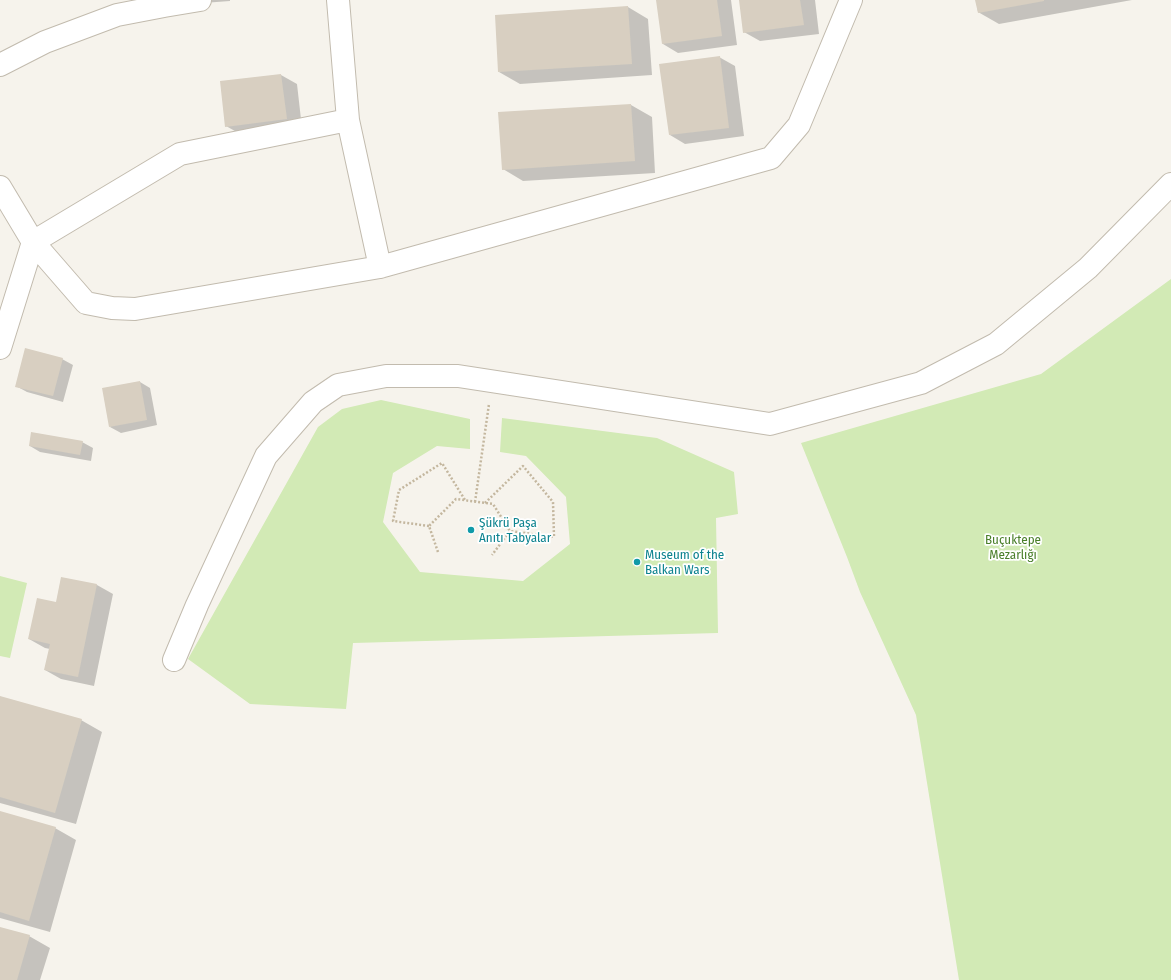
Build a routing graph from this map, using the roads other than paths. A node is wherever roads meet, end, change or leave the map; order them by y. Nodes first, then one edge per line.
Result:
1 (200, 0) edge
2 (338, 0) edge
3 (851, 0) edge
4 (0, 65) edge
5 (348, 120) junction
6 (1171, 184) edge
7 (0, 187) edge
8 (33, 242) junction
9 (380, 268) junction
10 (0, 348) edge
11 (174, 660) dead end

1 - 4 street
2 - 5 street
3 - 9 street
5 - 8 street
5 - 9 street
6 - 11 street
7 - 8 street
8 - 9 street
8 - 10 street

